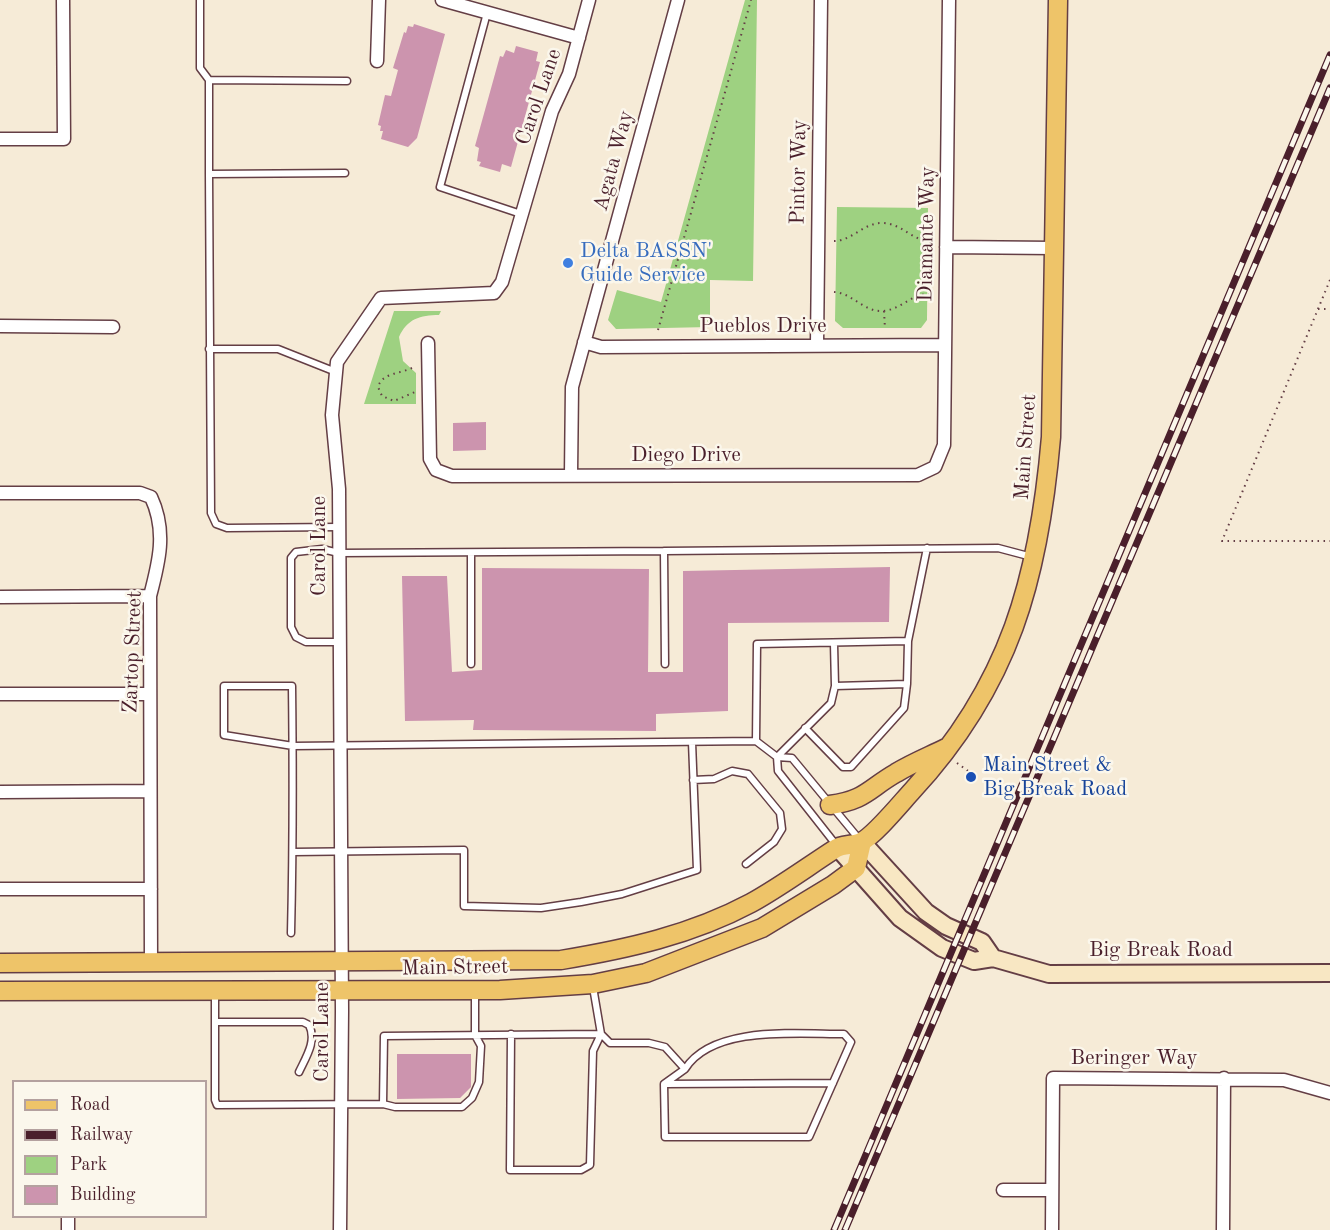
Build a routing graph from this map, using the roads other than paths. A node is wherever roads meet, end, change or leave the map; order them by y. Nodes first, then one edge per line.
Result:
1 (63, 0) edge
2 (200, 0) edge
3 (379, 0) edge
4 (442, 0) edge
5 (589, 0) edge
6 (678, 0) edge
7 (820, 0) edge
8 (949, 0) edge
9 (1058, 0) edge
10 (487, 13) junction
11 (579, 38) junction
12 (377, 61) dead end
13 (209, 80) junction
14 (347, 81) dead end
15 (0, 139) edge
16 (208, 174) junction
17 (345, 174) dead end
18 (522, 214) junction
19 (946, 247) junction
20 (1054, 248) junction
21 (0, 326) edge
22 (113, 327) dead end
23 (584, 342) junction
24 (428, 343) dead end
25 (817, 345) junction
26 (944, 345) junction
27 (210, 349) junction
28 (336, 372) junction
29 (935, 467) joint
30 (571, 474) junction
31 (0, 493) edge
32 (339, 527) junction
33 (927, 548) junction
34 (664, 551) junction
35 (339, 552) junction
36 (471, 553) junction
37 (1035, 558) junction
38 (150, 596) junction
39 (0, 597) edge
40 (908, 641) junction
41 (339, 642) junction
42 (834, 644) junction
43 (471, 664) dead end
44 (665, 664) dead end
45 (907, 684) junction
46 (835, 686) junction
47 (0, 694) edge
48 (150, 694) junction
49 (805, 728) junction
50 (756, 741) junction
51 (692, 742) junction
52 (339, 745) junction
53 (292, 746) junction
54 (951, 746) junction
55 (777, 757) junction
56 (693, 780) junction
57 (150, 791) junction
58 (0, 792) edge
59 (830, 805) junction
60 (862, 842) junction
61 (837, 847) junction
62 (292, 852) junction
63 (340, 852) junction
64 (746, 864) dead end
65 (856, 868) junction
66 (151, 889) junction
67 (0, 890) edge
68 (291, 933) dead end
69 (993, 958) junction
70 (340, 961) junction
71 (0, 963) edge
72 (151, 963) junction
73 (1330, 972) edge
74 (593, 984) junction
75 (0, 991) edge
76 (475, 991) junction
77 (215, 992) junction
78 (341, 992) junction
79 (215, 1022) junction
80 (511, 1034) junction
81 (601, 1034) junction
82 (475, 1035) junction
83 (685, 1069) junction
84 (299, 1072) dead end
85 (1224, 1078) junction
86 (832, 1083) junction
87 (664, 1084) junction
88 (1330, 1093) edge
89 (341, 1104) junction
90 (384, 1104) junction
91 (1003, 1190) dead end
92 (1052, 1190) junction
93 (340, 1230) edge
94 (1052, 1230) edge
95 (1223, 1230) edge

1 - 15 street
2 - 13 lane
3 - 12 street
4 - 10 street
5 - 11 street, Carol Lane
6 - 23 street, Agata Way
7 - 25 street, Pintor Way
8 - 19 street, Diamante Way
9 - 20 main road, Main Street
10 - 11 street
10 - 18 lane
11 - 18 street, Carol Lane
13 - 14 lane
13 - 16 lane
16 - 17 lane
16 - 27 lane
18 - 28 street, Carol Lane
19 - 20 street
19 - 26 street, Diamante Way
20 - 37 main road, Main Street
21 - 22 street
23 - 25 street, Pueblos Drive
23 - 30 street, Agata Way
24 - 30 street, Diego Drive
25 - 26 street, Pueblos Drive
26 - 29 street, Diamante Way
27 - 28 lane
27 - 32 lane
28 - 32 street, Carol Lane
29 - 30 street, Diego Drive
31 - 38 street, Zartop Street
32 - 35 street, Carol Lane
33 - 34 lane
33 - 37 lane
33 - 40 lane
34 - 36 lane
34 - 44 lane
35 - 36 lane
35 - 41 street, Carol Lane
35 - 41 lane
36 - 43 lane
37 - 54 main road, Main Street
38 - 39 street
38 - 48 street, Zartop Street
40 - 42 lane
40 - 45 lane
41 - 52 street, Carol Lane
42 - 46 lane
42 - 50 lane
45 - 46 lane
45 - 49 lane
46 - 49 lane
47 - 48 street
48 - 57 street, Zartop Street
49 - 55 lane
50 - 51 lane
50 - 55 lane
51 - 52 lane
51 - 56 lane
52 - 53 lane
52 - 63 street, Carol Lane
53 - 53 lane
53 - 62 lane
54 - 59 main road
54 - 60 main road, Main Street
55 - 59 lane
55 - 61 lane
56 - 63 lane
56 - 64 lane
57 - 58 street
57 - 66 street, Zartop Street
59 - 60 lane
60 - 61 main road, Main Street
60 - 65 main road
60 - 69 street, Big Break Road
61 - 65 street, Big Break Road
61 - 70 main road, Main Street
62 - 63 lane
62 - 68 lane
63 - 70 street, Carol Lane
65 - 69 street, Big Break Road
65 - 74 main road, Main Street
66 - 67 street
66 - 72 street, Zartop Street
69 - 73 street, Big Break Road
70 - 72 main road, Main Street
70 - 78 street, Carol Lane
71 - 72 main road, Main Street
74 - 76 main road, Main Street
74 - 81 lane
75 - 77 main road, Main Street
76 - 78 main road, Main Street
76 - 82 lane
77 - 78 main road, Main Street
77 - 79 lane
78 - 89 street, Carol Lane
79 - 84 lane
79 - 89 lane
80 - 81 lane
80 - 81 lane
80 - 82 lane
81 - 83 lane
82 - 90 lane
82 - 90 lane
83 - 86 lane
83 - 87 lane
85 - 88 street, Beringer Way
85 - 92 street, Beringer Way
85 - 95 street
86 - 87 lane
86 - 87 lane
89 - 90 lane
89 - 93 street, Carol Lane
91 - 92 street
92 - 94 street, Beringer Way

